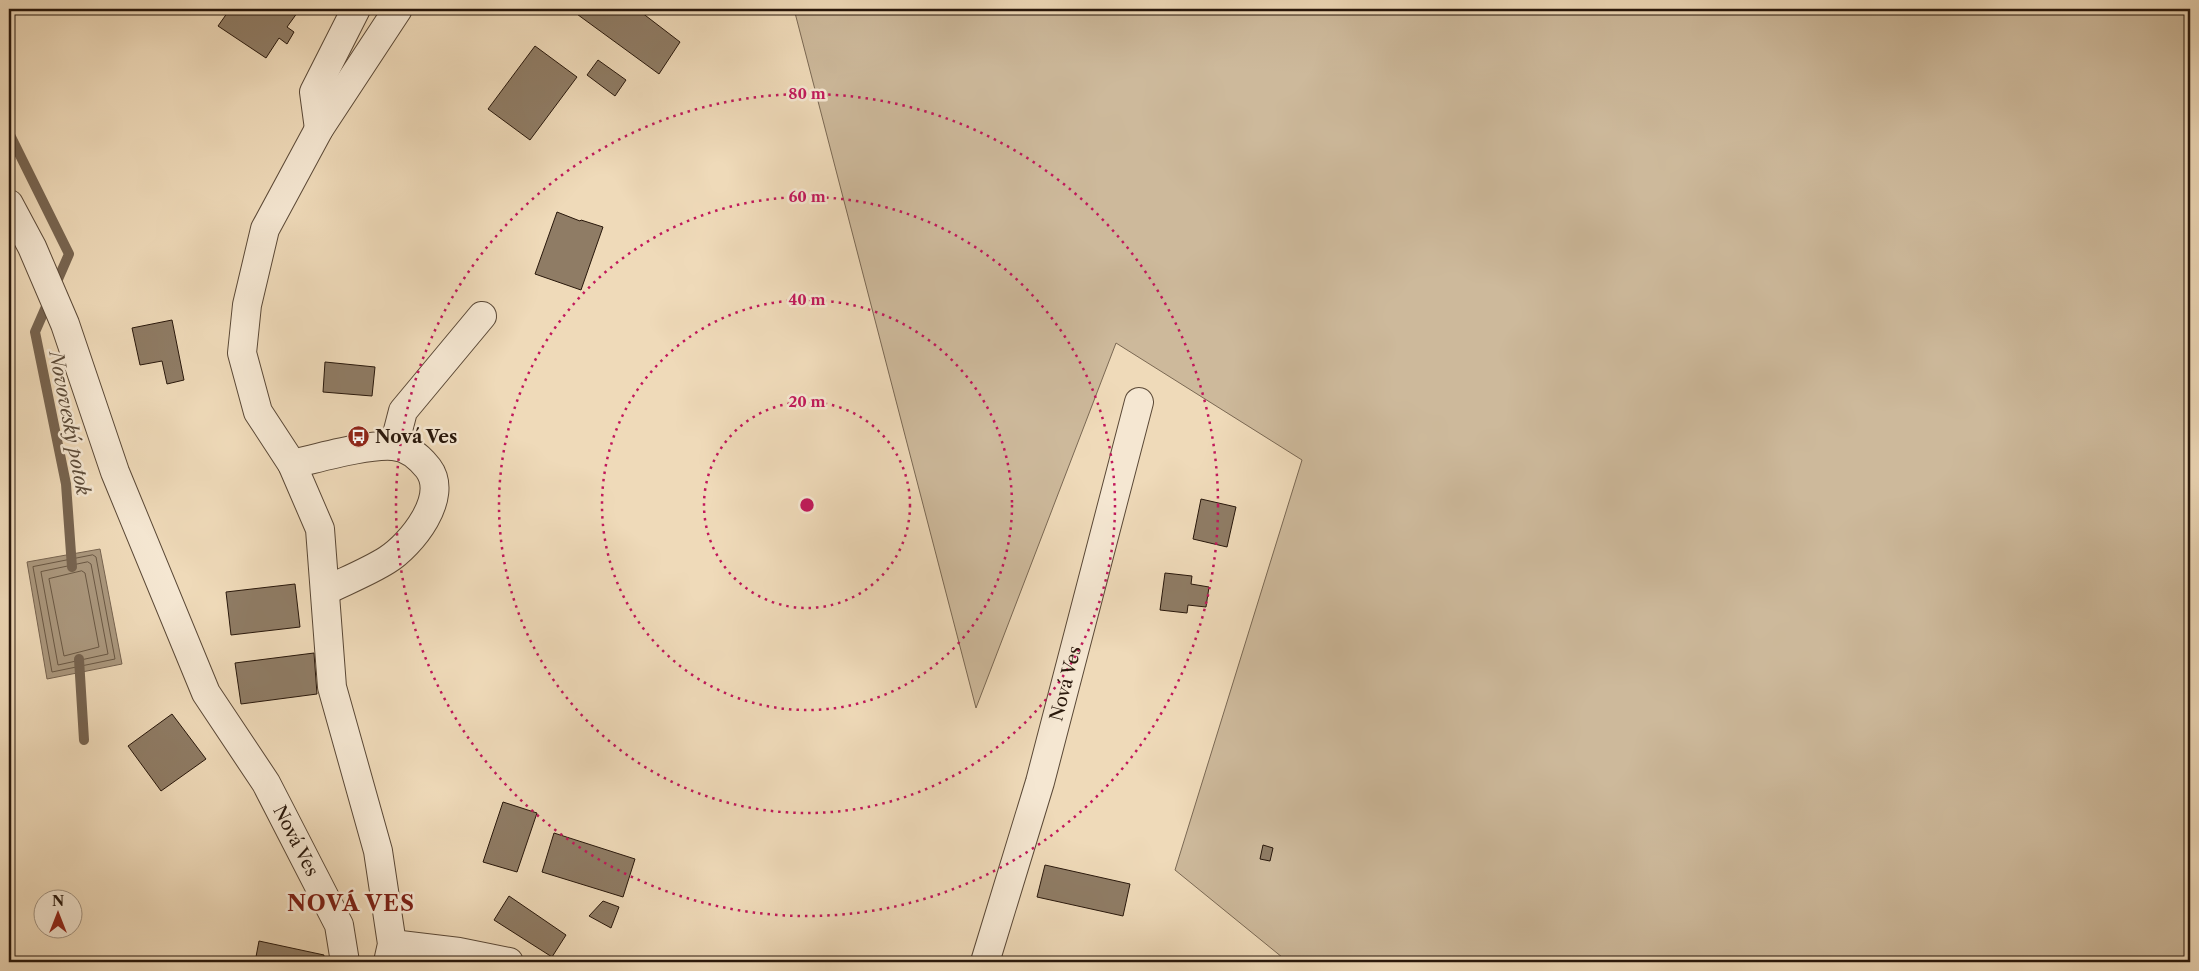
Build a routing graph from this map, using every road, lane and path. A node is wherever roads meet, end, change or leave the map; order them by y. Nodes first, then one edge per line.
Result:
1 (356, 9) edge
2 (398, 9) edge
3 (318, 129) junction
4 (9, 204) edge
5 (482, 316) dead end
6 (1139, 402) dead end
7 (394, 446) junction
8 (292, 464) junction
9 (325, 590) junction
10 (390, 953) edge
11 (344, 962) edge
12 (509, 962) edge
13 (985, 962) edge

1 - 3 street
2 - 3 street
3 - 8 street
4 - 11 street, Nová Ves
5 - 7 street
6 - 13 street, Nová Ves
7 - 8 street
7 - 9 street
8 - 9 street
9 - 10 street
10 - 12 street

